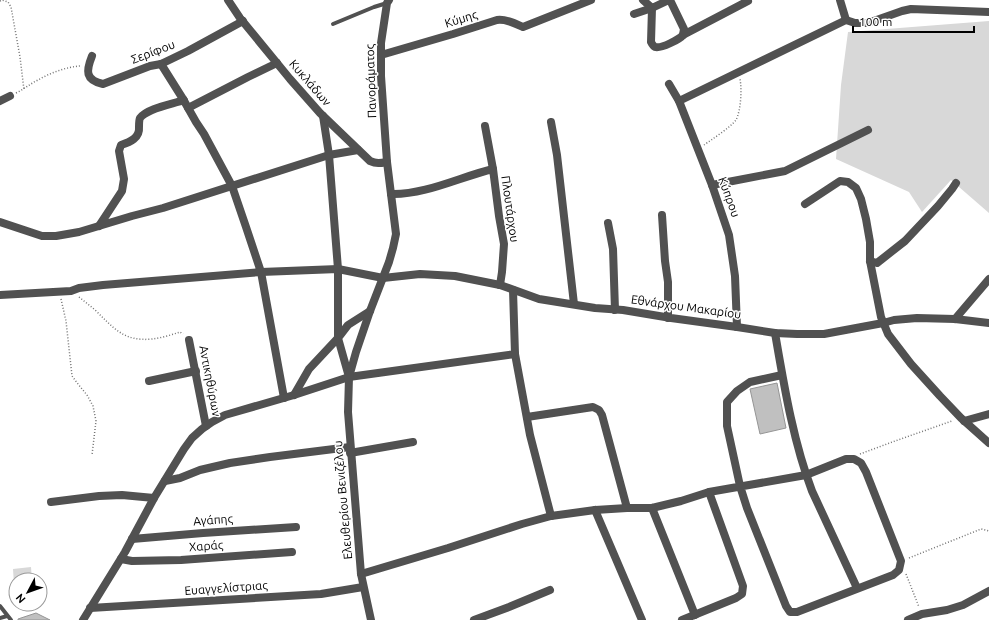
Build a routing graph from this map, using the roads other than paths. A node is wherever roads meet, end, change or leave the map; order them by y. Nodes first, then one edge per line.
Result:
1 (228, 0) edge
2 (591, 0) edge
3 (644, 0) edge
4 (670, 0) edge
5 (840, 0) edge
6 (748, 1) dead end
7 (388, 2) edge
8 (652, 8) junction
9 (989, 12) edge
10 (634, 14) dead end
11 (846, 20) junction
12 (243, 21) junction
13 (333, 24) dead end
14 (683, 35) junction
15 (381, 54) junction
16 (92, 56) dead end
17 (278, 63) junction
18 (162, 64) junction
19 (669, 84) dead end
20 (10, 96) road end
21 (184, 100) junction
22 (0, 101) edge
23 (679, 101) junction
24 (188, 108) junction
25 (323, 116) junction
26 (551, 122) dead end
27 (485, 126) dead end
28 (868, 130) dead end
29 (358, 150) junction
30 (329, 156) junction
31 (387, 162) junction
32 (493, 169) junction
33 (956, 184) dead end
34 (712, 185) junction
35 (232, 186) junction
36 (391, 194) junction
37 (805, 204) dead end
38 (662, 214) dead end
39 (0, 222) edge
40 (608, 223) dead end
41 (99, 226) junction
42 (870, 261) junction
43 (338, 269) junction
44 (261, 272) junction
45 (383, 278) junction
46 (989, 279) edge
47 (500, 285) junction
48 (513, 290) junction
49 (0, 295) edge
50 (574, 304) junction
51 (615, 310) junction
52 (370, 311) junction
53 (668, 318) junction
54 (955, 319) junction
55 (989, 323) edge
56 (883, 324) junction
57 (737, 327) junction
58 (775, 333) junction
59 (338, 338) junction
60 (189, 340) road end
61 (515, 354) junction
62 (196, 371) junction
63 (782, 375) junction
64 (349, 377) junction
65 (149, 381) dead end
66 (294, 395) junction
67 (284, 398) junction
68 (989, 414) edge
69 (527, 417) junction
70 (963, 419) junction
71 (206, 426) junction
72 (413, 442) dead end
73 (989, 443) edge
74 (350, 450) junction
75 (806, 475) junction
76 (165, 480) junction
77 (740, 486) junction
78 (709, 492) junction
79 (154, 498) junction
80 (51, 502) dead end
81 (627, 508) junction
82 (652, 508) junction
83 (595, 510) junction
84 (551, 516) junction
85 (296, 527) dead end
86 (132, 539) junction
87 (292, 552) dead end
88 (121, 559) junction
89 (361, 574) junction
90 (363, 587) junction
91 (857, 588) junction
92 (550, 590) dead end
93 (989, 592) edge
94 (0, 606) edge
95 (90, 608) junction
96 (695, 615) junction
97 (7, 616) junction
98 (0, 618) edge
99 (11, 620) edge
100 (82, 620) edge
101 (371, 620) edge
102 (474, 620) edge
103 (642, 620) edge
104 (682, 620) edge
105 (908, 620) edge

1 - 12 street, Κυκλάδων
2 - 15 street, Κύμης
3 - 8 street
4 - 8 street
4 - 14 street
5 - 11 street
6 - 14 street
7 - 13 lane
7 - 15 street, Πανοράματος
8 - 10 street
8 - 14 street
9 - 11 street
11 - 23 street
12 - 17 street, Κυκλάδων
12 - 18 street, Σερίφου
15 - 31 street, Πανοράματος
16 - 18 street, Σερίφου
17 - 24 street
17 - 25 street, Κυκλάδων
18 - 21 street
19 - 23 street, Κύπρου
20 - 22 street
21 - 24 street
21 - 41 street
23 - 34 street, Κύπρου
24 - 35 street
25 - 29 street, Κυκλάδων
25 - 30 street
26 - 50 street
27 - 32 street
28 - 34 street
29 - 30 street
29 - 31 street, Κυκλάδων
30 - 35 street
30 - 43 street
31 - 36 street, Πανοράματος
32 - 36 street, Πλουτάρχου
32 - 47 street, Πλουτάρχου
33 - 42 street
34 - 57 street, Κύπρου
35 - 41 street
35 - 44 street
36 - 45 street, Πανοράματος
37 - 42 street
38 - 53 street
39 - 41 street
40 - 51 street
42 - 56 street
43 - 44 street, Εθνάρχου Μακαρίου
43 - 45 street, Εθνάρχου Μακαρίου
43 - 59 street
44 - 49 street, Εθνάρχου Μακαρίου
44 - 67 street
45 - 47 street, Εθνάρχου Μακαρίου
45 - 52 street, Πανοράματος
46 - 54 street
47 - 48 street, Εθνάρχου Μακαρίου
48 - 50 street, Εθνάρχου Μακαρίου
48 - 61 street
50 - 51 street, Εθνάρχου Μακαρίου
51 - 53 street, Εθνάρχου Μακαρίου
52 - 59 street
52 - 64 street, Πανοράματος
53 - 57 street, Εθνάρχου Μακαρίου
54 - 55 street, Εθνάρχου Μακαρίου
54 - 56 street, Εθνάρχου Μακαρίου
56 - 58 street, Εθνάρχου Μακαρίου
56 - 70 street
57 - 58 street, Εθνάρχου Μακαρίου
58 - 63 street
59 - 64 street
59 - 66 street
60 - 62 street, Αντικηθύρων
61 - 64 street
61 - 69 street
62 - 65 street
62 - 71 street, Αντικηθύρων
63 - 75 street
63 - 77 street
64 - 66 street
64 - 74 street, Ελευθερίου Βενιζέλου
66 - 67 street
67 - 71 street
68 - 70 street
69 - 81 street
69 - 84 street
70 - 73 street
71 - 76 street
72 - 74 street
74 - 76 street
74 - 89 street, Ελευθερίου Βενιζέλου
75 - 77 street
75 - 91 street
75 - 91 street
76 - 79 street
77 - 78 street
77 - 91 street
78 - 82 street
78 - 96 street
79 - 80 street
79 - 86 street
81 - 82 street
81 - 83 street
82 - 96 street
83 - 84 street
83 - 103 street
84 - 89 street
85 - 86 street, Αγάπης
86 - 88 street
87 - 88 street, Χαράς
88 - 95 street
89 - 90 street, Ελευθερίου Βενιζέλου
90 - 95 street, Ευαγγελίστριας
90 - 101 street, Ελευθερίου Βενιζέλου
92 - 102 street
93 - 105 street
94 - 97 lane
95 - 100 street
96 - 104 street
97 - 98 lane
97 - 99 lane

